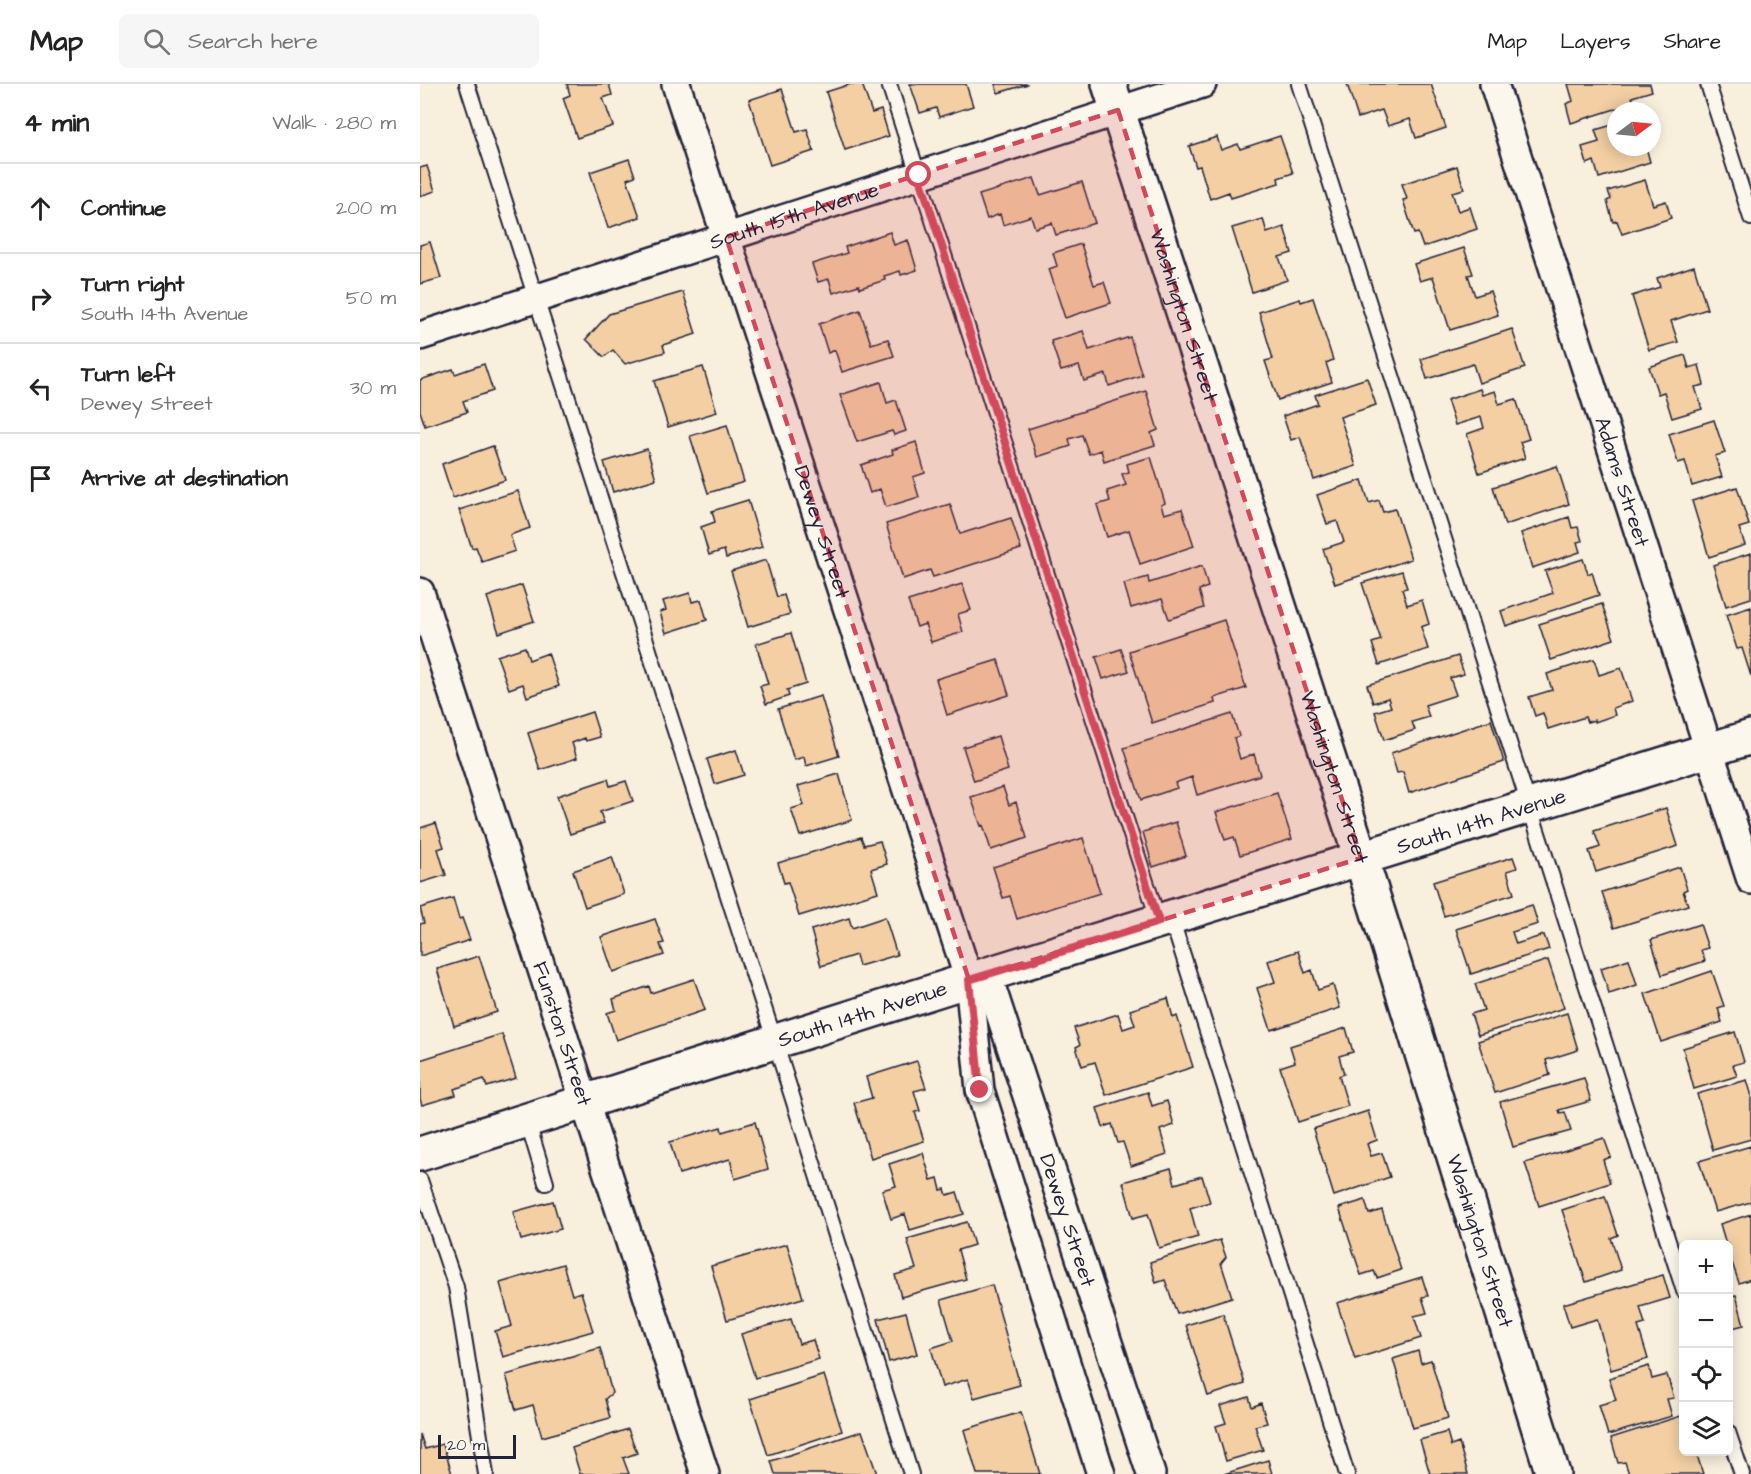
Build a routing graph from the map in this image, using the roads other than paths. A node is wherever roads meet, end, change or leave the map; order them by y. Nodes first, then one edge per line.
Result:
1 (467, 84) edge
2 (676, 84) edge
3 (889, 84) edge
4 (1202, 84) edge
5 (1299, 84) edge
6 (1494, 84) edge
7 (1708, 84) edge
8 (1114, 97) edge
9 (919, 175) junction
10 (1751, 218) edge
11 (726, 237) junction
12 (537, 298) junction
13 (420, 336) edge
14 (420, 592) edge
15 (1751, 737) edge
16 (1709, 750) junction
17 (1529, 806) junction
18 (1361, 858) junction
19 (1751, 880) edge
20 (1159, 922) junction
21 (969, 980) junction
22 (775, 1042) junction
23 (584, 1102) junction
24 (527, 1120) junction
25 (420, 1154) edge
26 (420, 1180) edge
27 (546, 1183) dead end
28 (1679, 1278) edge
29 (1733, 1447) edge
30 (486, 1474) edge
31 (705, 1474) edge
32 (911, 1474) edge
33 (1101, 1474) edge
34 (1151, 1474) edge
35 (1347, 1474) edge
36 (1553, 1474) edge
37 (1742, 1474) edge

1 - 12 lane
2 - 11 street, Dewey Street
3 - 9 lane
4 - 8 street, South 15th Avenue
5 - 17 lane
6 - 16 street, Adams Street
7 - 10 lane
8 - 9 street, South 15th Avenue
8 - 18 street, Washington Street
9 - 11 street, South 15th Avenue
9 - 20 lane
11 - 12 street, South 15th Avenue
11 - 21 street, Dewey Street
12 - 13 street, South 15th Avenue
12 - 22 lane
14 - 23 street, Funston Street
15 - 16 street, South 14th Avenue
16 - 17 street, South 14th Avenue
16 - 19 street, Adams Street
17 - 18 street, South 14th Avenue
17 - 28 lane
18 - 20 street, South 14th Avenue
18 - 36 street, Washington Street
20 - 21 street, South 14th Avenue
20 - 35 lane
21 - 22 street, South 14th Avenue
21 - 33 street, Dewey Street
21 - 34 street, Dewey Street
22 - 23 street, South 14th Avenue
22 - 32 lane
23 - 24 street, South 14th Avenue
23 - 31 street, Funston Street
24 - 25 street, South 14th Avenue
24 - 27 lane
26 - 30 lane
29 - 37 lane

